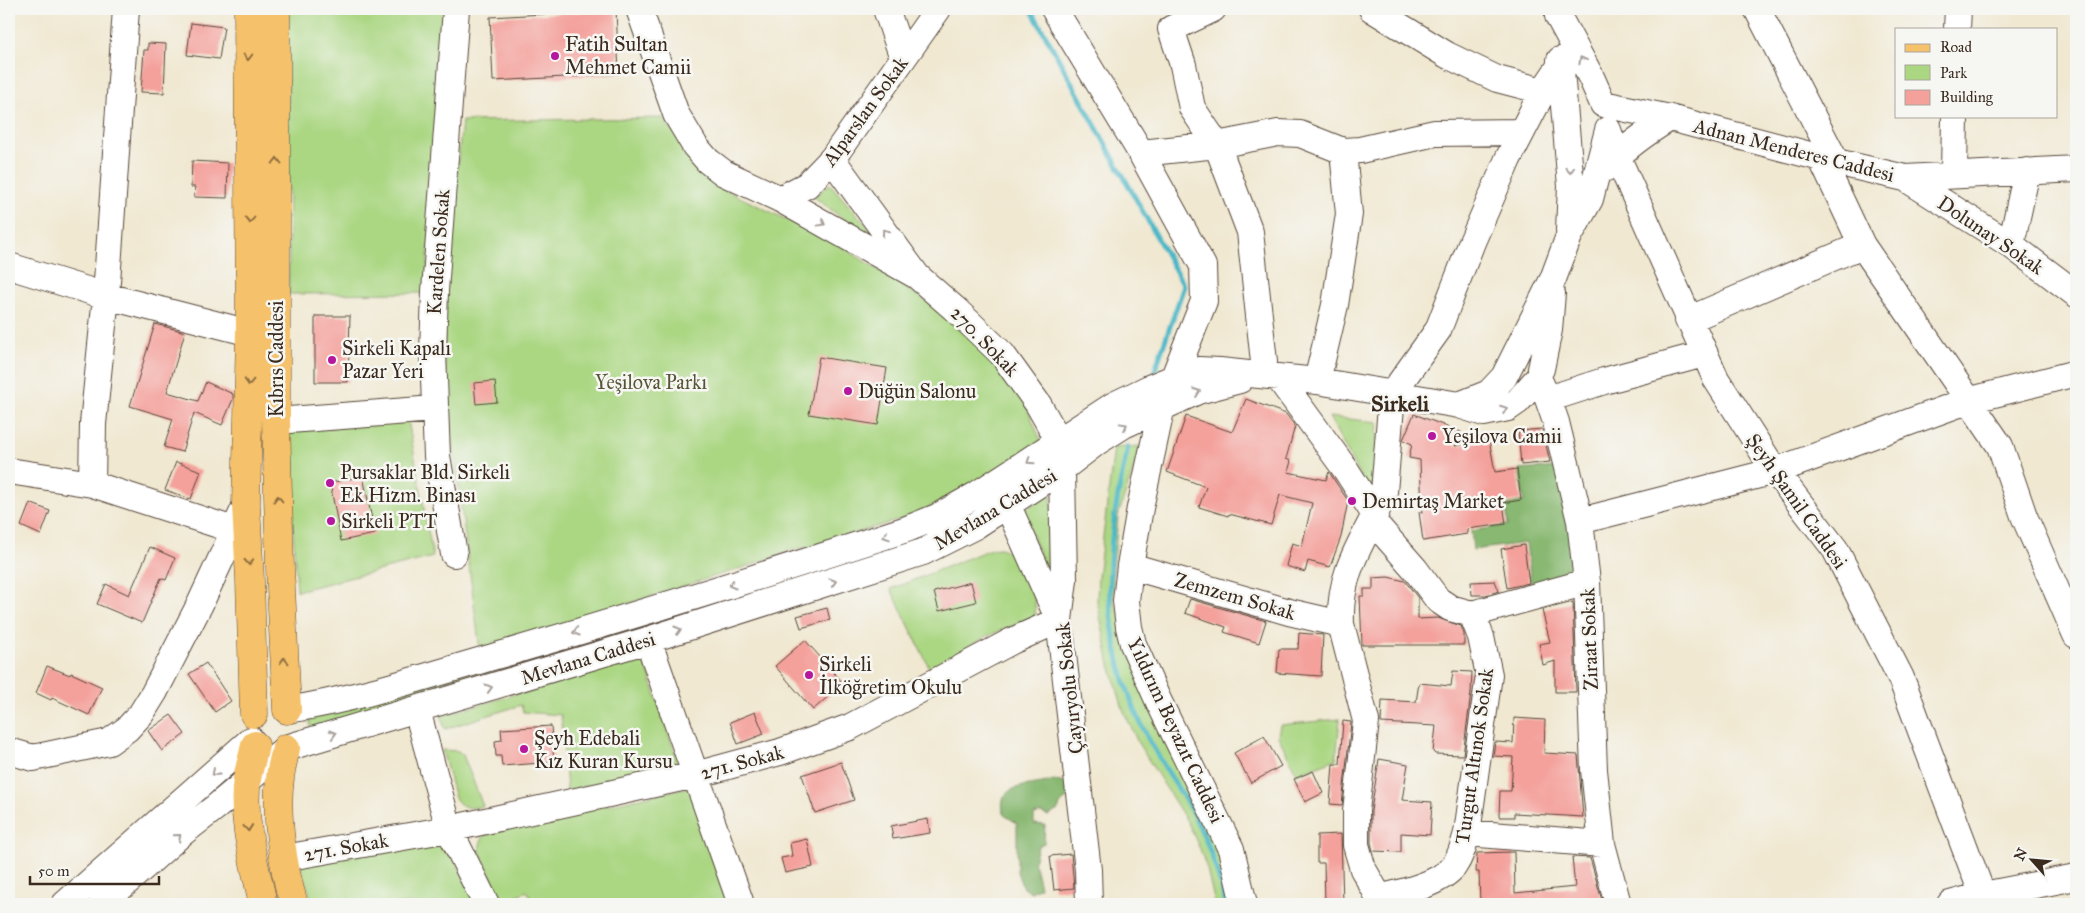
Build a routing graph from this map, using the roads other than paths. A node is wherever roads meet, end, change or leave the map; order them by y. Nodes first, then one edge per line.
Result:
1 (126, 9) edge
2 (248, 9) edge
3 (276, 9) edge
4 (456, 9) edge
5 (639, 9) edge
6 (886, 9) edge
7 (938, 9) edge
8 (1054, 9) edge
9 (1213, 9) edge
10 (1372, 9) edge
11 (1757, 9) edge
12 (1958, 9) edge
13 (1557, 13) edge
14 (1958, 28) edge
15 (903, 58) junction
16 (1560, 66) junction
17 (1543, 91) junction
18 (1603, 104) junction
19 (1670, 118) junction
20 (1955, 118) edge
21 (1565, 127) junction
22 (1608, 130) junction
23 (1522, 132) junction
24 (1217, 145) junction
25 (1343, 151) junction
26 (1141, 152) junction
27 (1617, 156) junction
28 (832, 159) junction
29 (1828, 160) junction
30 (2076, 169) edge
31 (2027, 171) junction
32 (1954, 174) junction
33 (1905, 178) junction
34 (1596, 179) junction
35 (780, 199) junction
36 (1569, 236) junction
37 (1862, 245) junction
38 (2011, 245) junction
39 (9, 266) edge
40 (917, 276) junction
41 (1553, 279) junction
42 (2076, 294) edge
43 (106, 296) junction
44 (1688, 320) junction
45 (250, 333) junction
46 (1704, 354) junction
47 (1511, 362) junction
48 (2076, 373) edge
49 (1174, 376) junction
50 (1269, 376) junction
51 (1317, 381) junction
52 (1542, 382) junction
53 (1392, 394) junction
54 (1968, 401) junction
55 (1459, 405) junction
56 (1157, 408) junction
57 (434, 409) junction
58 (276, 421) junction
59 (1059, 441) junction
60 (1062, 469) junction
61 (9, 471) edge
62 (1775, 471) junction
63 (92, 484) junction
64 (1007, 504) junction
65 (246, 505) junction
66 (1373, 518) junction
67 (1580, 520) junction
68 (234, 530) junction
69 (454, 554) dead end
70 (1130, 566) junction
71 (1586, 582) junction
72 (1472, 614) junction
73 (1060, 620) junction
74 (1341, 624) junction
75 (2076, 635) edge
76 (648, 640) junction
77 (287, 710) junction
78 (417, 710) junction
79 (254, 733) junction
80 (286, 748) junction
81 (9, 750) edge
82 (694, 775) junction
83 (247, 780) junction
84 (449, 829) junction
85 (1467, 833) junction
86 (1602, 844) junction
87 (284, 858) junction
88 (2076, 878) edge
89 (1985, 900) edge
90 (1379, 901) edge
91 (65, 904) edge
92 (102, 904) edge
93 (263, 904) edge
94 (294, 904) edge
95 (486, 904) edge
96 (741, 904) edge
97 (1089, 904) edge
98 (1244, 904) edge
99 (1618, 904) edge
100 (1950, 904) edge

1 - 43 street
2 -> 45 main road
58 -> 3 main road, Kıbrıs Caddesi
4 - 57 street, Kardelen Sokak
5 - 35 street
6 - 15 street
7 - 15 street, Alparslan Sokak
8 - 26 street
9 - 24 street
10 - 17 street
11 - 29 street
12 - 14 street
13 - 16 street
18 -> 13 street
15 - 28 street, Alparslan Sokak
16 - 17 street
16 - 21 street
17 - 23 street
18 - 19 street, Adnan Menderes Caddesi
18 - 21 street
18 - 22 street
19 - 27 street
19 - 29 street, Adnan Menderes Caddesi
20 - 32 street
21 - 22 street
21 -> 36 street
22 - 27 street, Şeyh Şamil Caddesi
22 - 34 street
23 - 25 street
23 - 53 street
24 - 25 street
24 - 26 street
24 - 50 street
25 - 51 street
26 - 49 street
27 - 34 street
27 - 44 street, Şeyh Şamil Caddesi
28 - 35 street, Alparslan Sokak
40 -> 28 street
29 - 33 street, Adnan Menderes Caddesi
29 - 37 street
30 - 31 street, Adnan Menderes Caddesi
31 - 32 street, Adnan Menderes Caddesi
31 - 38 street
32 - 33 street, Adnan Menderes Caddesi
33 - 38 street, Dolunay Sokak
34 - 36 street
35 -> 40 street
36 - 41 street
37 - 44 street
37 - 54 street
38 - 42 street, Dolunay Sokak
39 - 43 street
40 - 59 street, 270. Sokak
41 - 47 street
41 - 52 street
43 - 45 street
43 - 63 street
44 - 46 street, Şeyh Şamil Caddesi
45 -> 65 main road
46 - 52 street
46 - 62 street, Şeyh Şamil Caddesi
47 - 52 street
47 - 55 street
48 - 54 street
49 - 50 street
49 - 59 street
50 - 51 street
56 -> 50 street
50 - 66 street
51 - 53 street
55 -> 52 street
52 - 67 street, Ziraat Sokak
53 - 55 street
53 - 66 street
54 - 62 street
54 - 75 street
60 -> 56 street, Mevlana Caddesi
56 - 70 street, Yıldırım Beyazıt Caddesi
57 - 58 street
57 - 69 street, Kardelen Sokak
77 -> 58 main road, Kıbrıs Caddesi
59 - 60 street, Çayıryolu Sokak
59 -> 77 street
60 - 64 street, Mevlana Caddesi
60 - 73 street, Çayıryolu Sokak
61 - 63 street
62 - 67 street
62 - 89 street, Şeyh Şamil Caddesi
63 - 68 street
64 - 73 street
76 -> 64 street, Mevlana Caddesi
65 - 68 street
65 -> 79 main road
66 - 72 street
66 - 74 street
67 - 71 street, Ziraat Sokak
68 - 81 street
70 - 74 street, Zemzem Sokak
70 - 98 street, Yıldırım Beyazıt Caddesi
71 - 72 street
71 - 86 street, Ziraat Sokak
72 - 85 street, Turgut Altınok Sokak
73 - 82 street, 271. Sokak
73 - 97 street, Çayıryolu Sokak
74 - 90 street
78 -> 76 street, Mevlana Caddesi
76 - 82 street
77 - 79 main road
77 - 80 main road
80 -> 78 street, Mevlana Caddesi
78 - 84 street
79 - 80 main road
79 - 83 main road
79 -> 91 street
80 - 83 street, Mevlana Caddesi
80 - 87 main road
82 - 84 street, 271. Sokak
82 - 96 street
92 -> 83 street, Mevlana Caddesi
83 -> 93 main road
84 - 87 street, 271. Sokak
84 - 95 street
85 - 86 street
85 - 90 street, Turgut Altınok Sokak
86 - 99 street, Ziraat Sokak
87 - 94 main road
88 - 89 street
89 - 100 street

